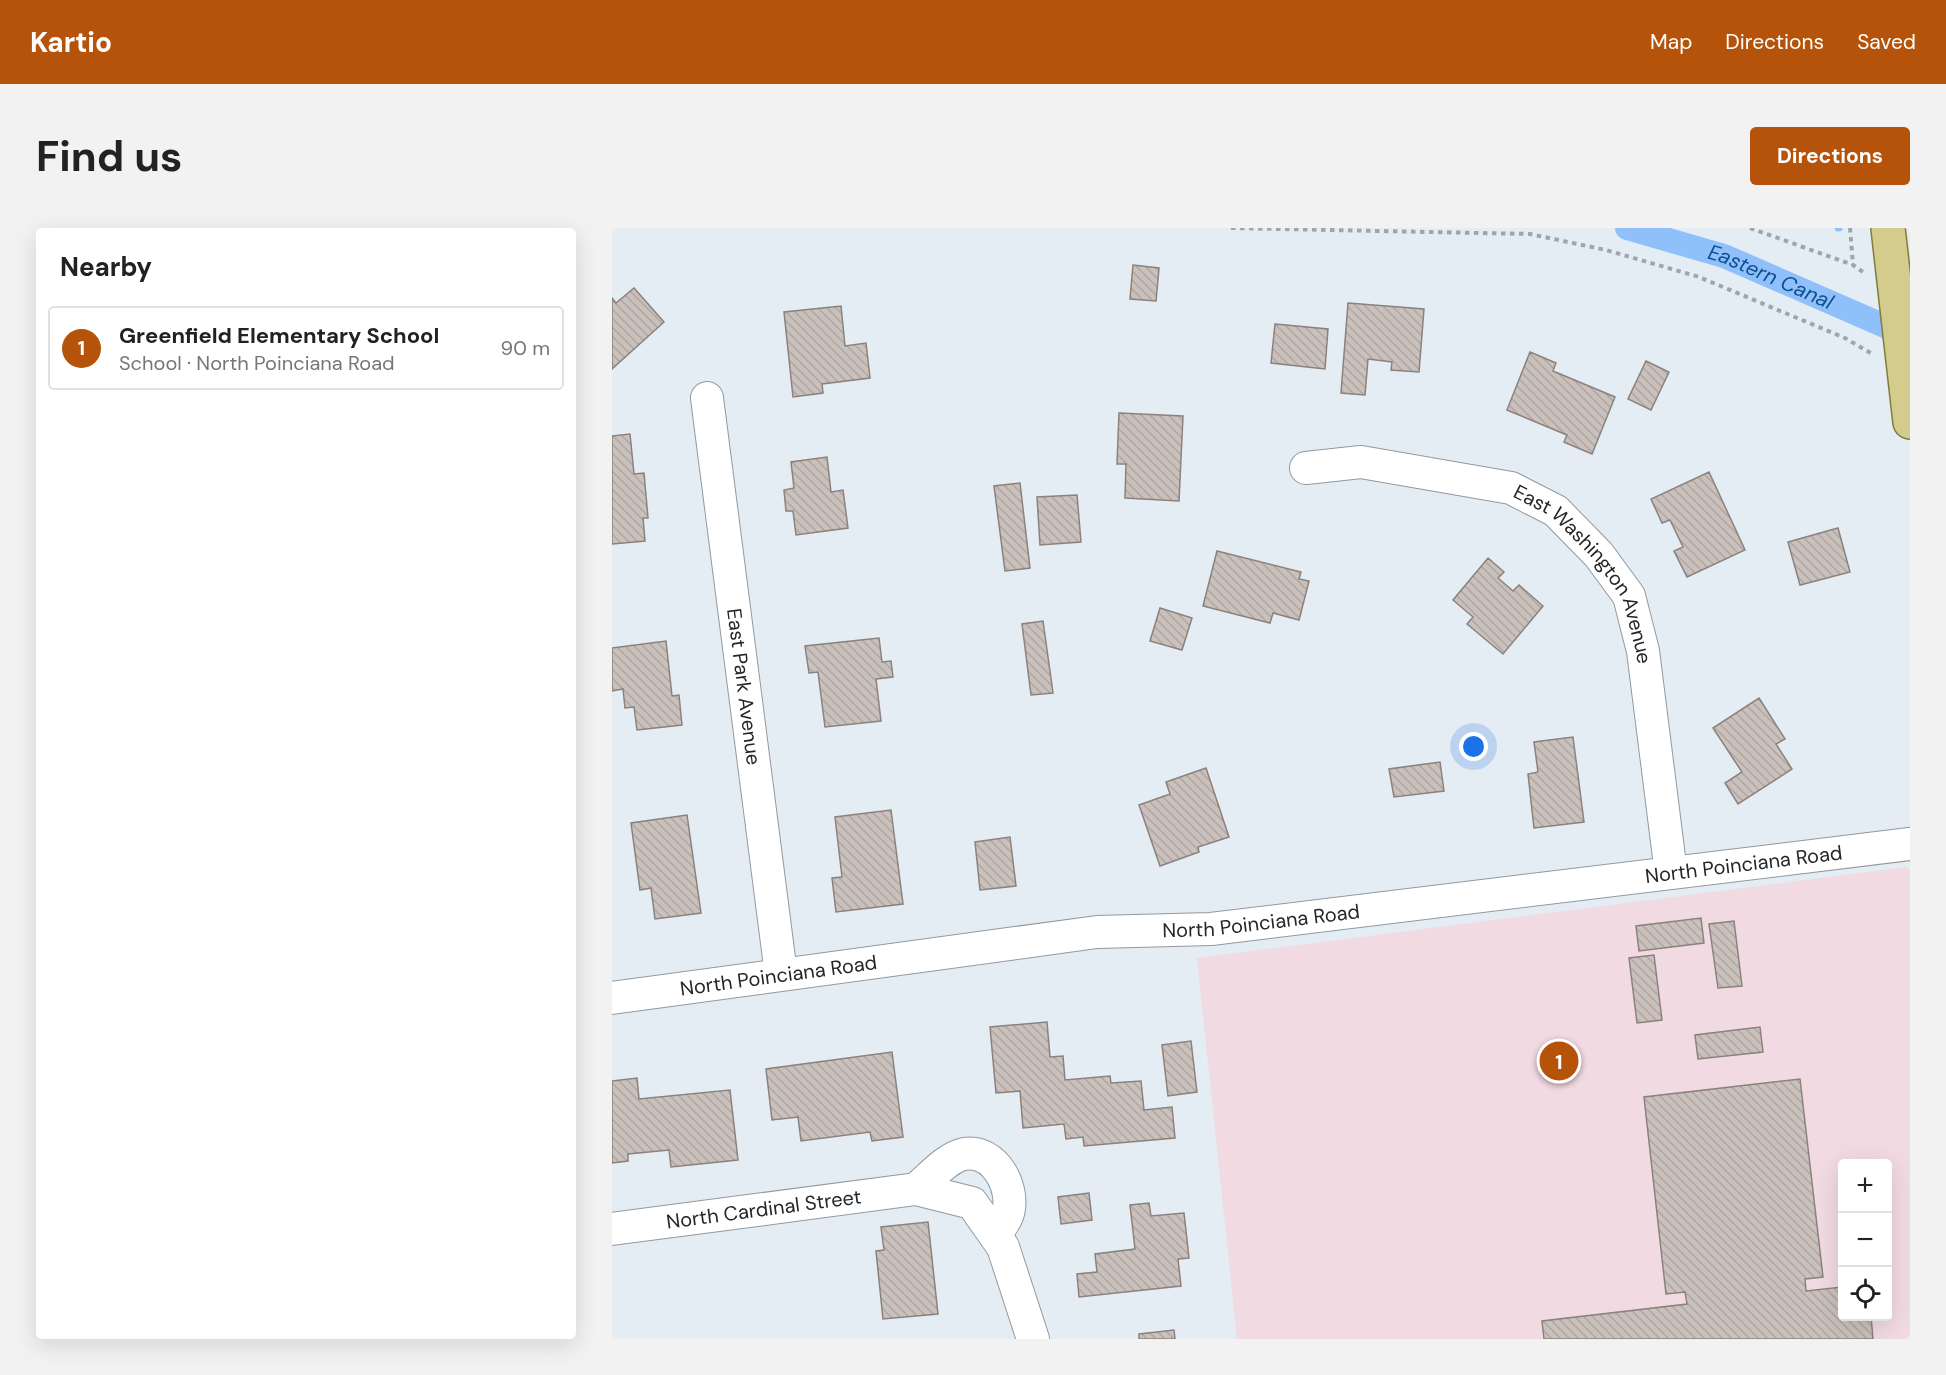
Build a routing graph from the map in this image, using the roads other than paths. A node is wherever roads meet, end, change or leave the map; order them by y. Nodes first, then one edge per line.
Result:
1 (1895, 233) edge
2 (707, 398) dead end
3 (1910, 422) edge
4 (1306, 468) dead end
5 (1910, 844) edge
6 (1671, 873) junction
7 (781, 974) junction
8 (612, 998) edge
9 (916, 1189) junction
10 (612, 1229) edge
11 (995, 1236) junction
12 (1033, 1339) edge

1 - 3 main road
2 - 7 street, East Park Avenue
4 - 6 street, East Washington Avenue
5 - 6 street, North Poinciana Road
6 - 7 street, North Poinciana Road
7 - 8 street, North Poinciana Road
9 - 10 street, North Cardinal Street
9 - 11 street, North Cardinal Street
9 - 11 street
11 - 12 street

